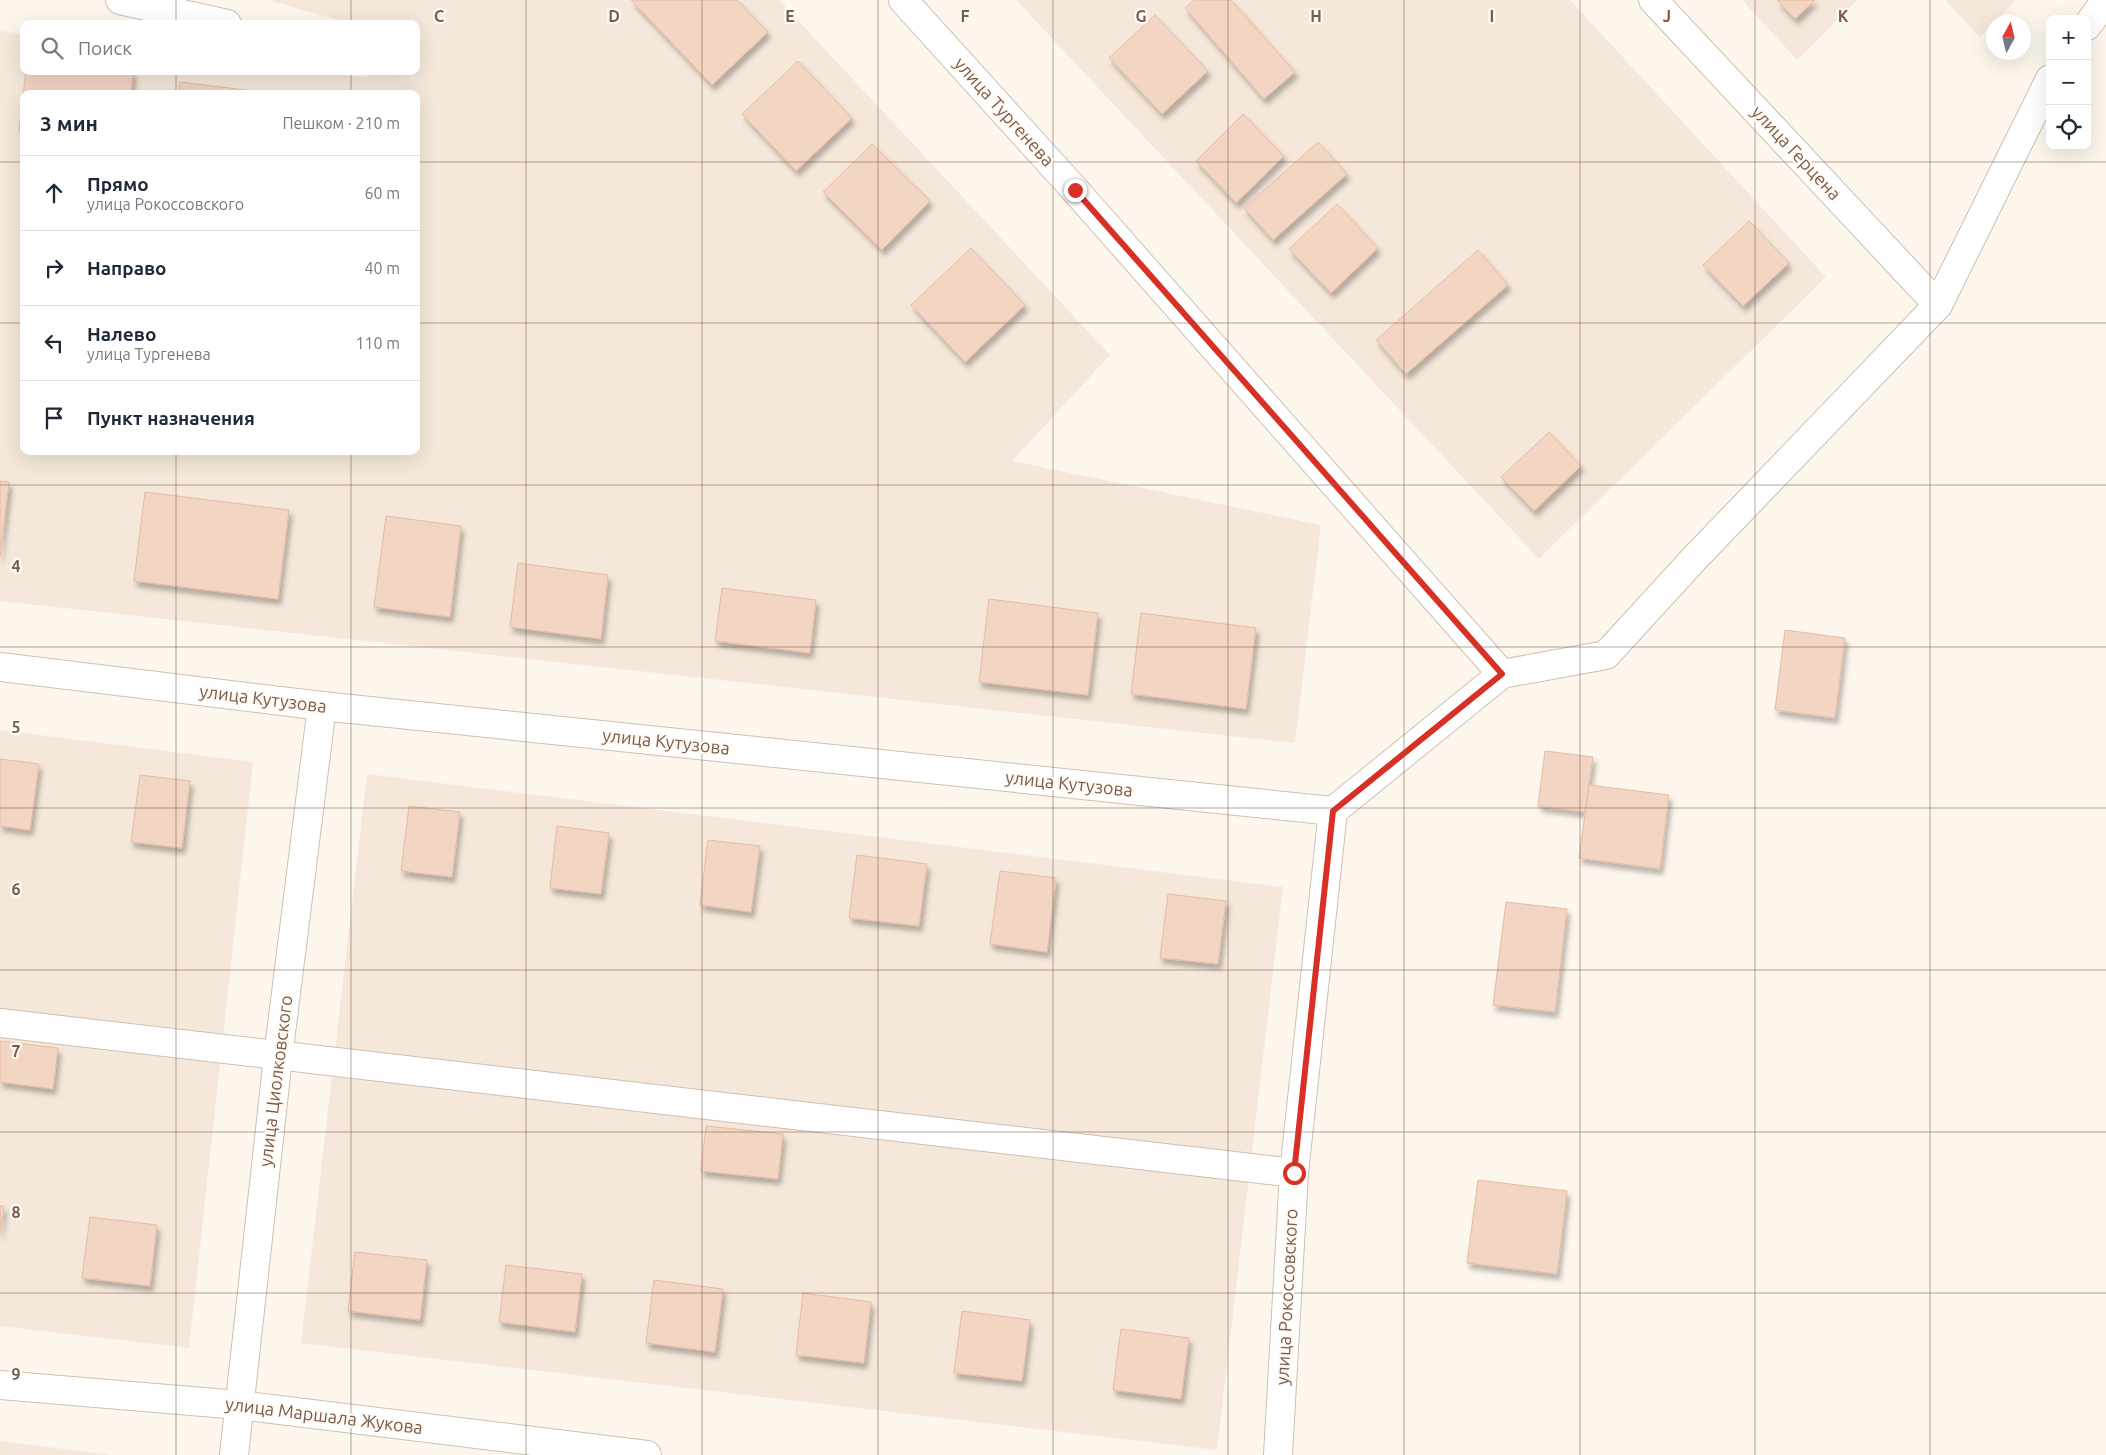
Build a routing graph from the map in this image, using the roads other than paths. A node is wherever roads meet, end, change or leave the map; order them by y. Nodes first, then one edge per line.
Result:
1 (120, 0) edge
2 (902, 0) edge
3 (1653, 0) edge
4 (2106, 0) edge
5 (209, 20) edge
6 (2091, 21) edge
7 (2046, 87) edge
8 (1938, 305) junction
9 (0, 668) edge
10 (1502, 674) junction
11 (322, 706) junction
12 (1333, 811) junction
13 (0, 1023) edge
14 (278, 1056) junction
15 (1294, 1173) junction
16 (0, 1385) edge
17 (239, 1405) junction
18 (530, 1448) edge
19 (234, 1455) edge
20 (647, 1455) edge
21 (1278, 1455) edge

1 - 5 street
2 - 10 street, улица Тургенева
3 - 8 street, улица Герцена
4 - 6 street
7 - 8 street
8 - 10 street
9 - 11 street, улица Кутузова
10 - 12 street
11 - 12 street, улица Кутузова
11 - 14 street, улица Циолковского
12 - 15 street, улица Рокоссовского
13 - 14 street
14 - 15 street
14 - 17 street, улица Циолковского
15 - 21 street, улица Рокоссовского
16 - 17 street, улица Маршала Жукова
17 - 18 street, улица Маршала Жукова
17 - 19 street, улица Циолковского
18 - 20 street, улица Маршала Жукова

